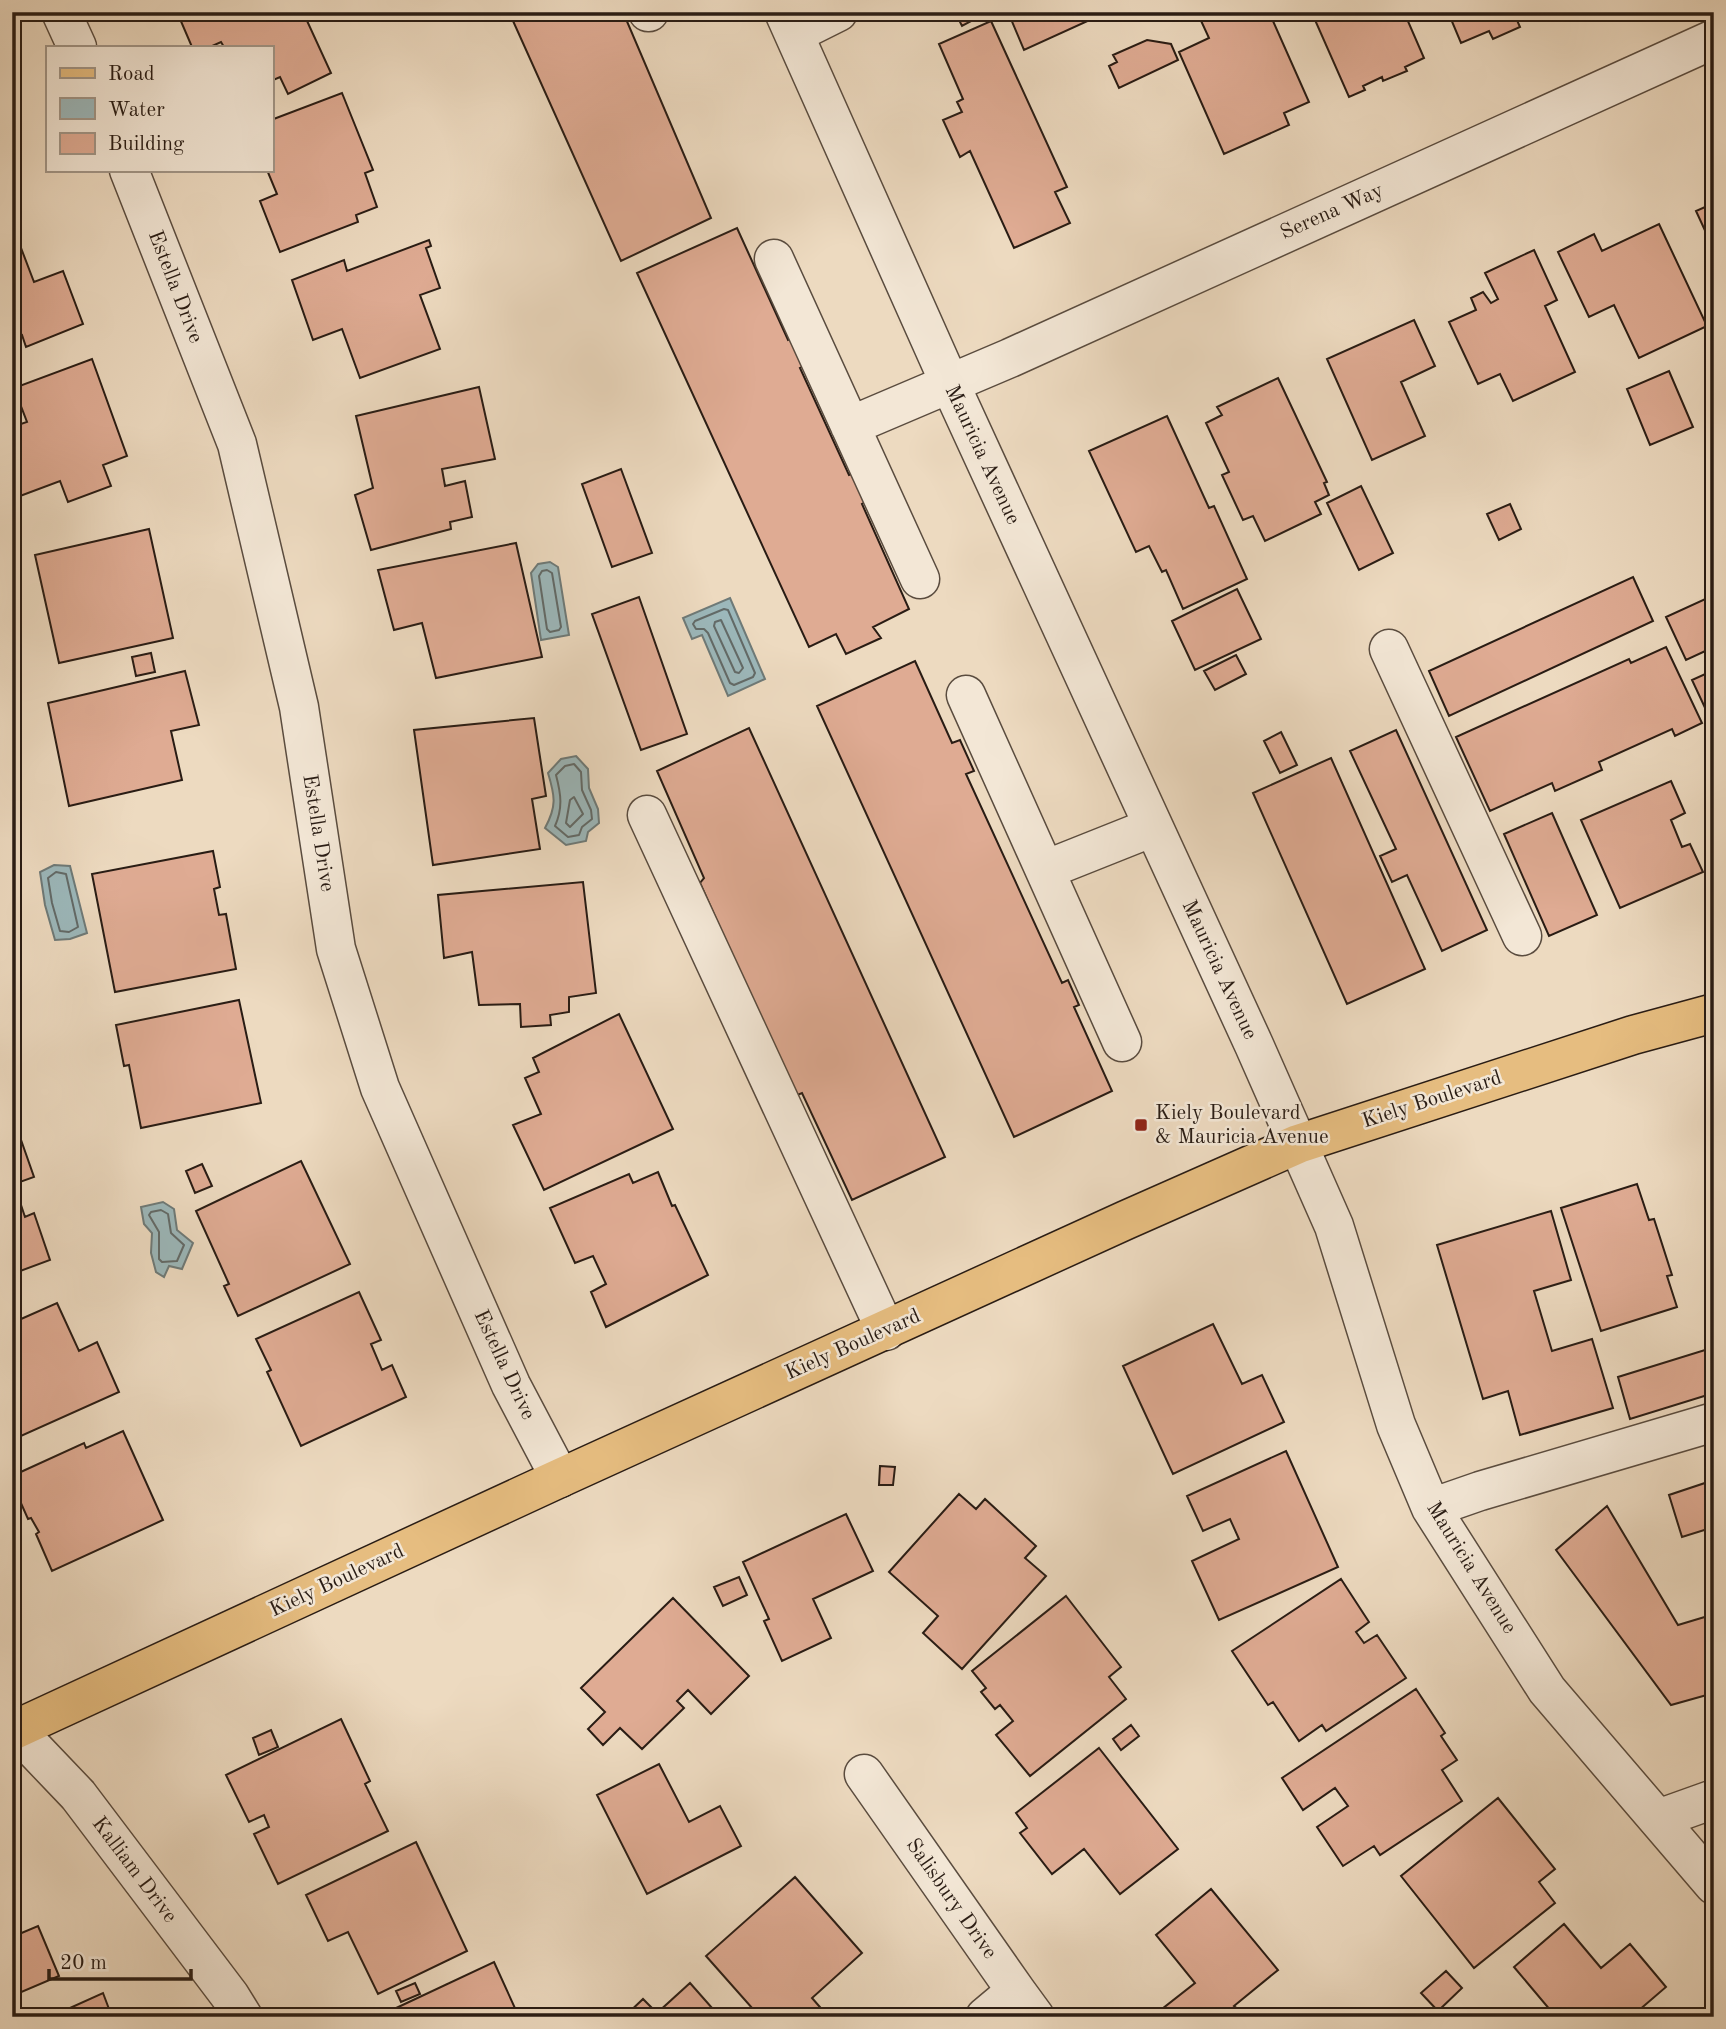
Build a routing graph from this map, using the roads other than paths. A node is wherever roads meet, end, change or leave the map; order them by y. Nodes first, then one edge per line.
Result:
1 (61, 12) edge
2 (838, 12) edge
3 (789, 23) edge
4 (1714, 39) edge
5 (77, 46) edge
6 (130, 172) edge
7 (774, 259) dead end
8 (950, 384) junction
9 (850, 426) junction
10 (920, 579) dead end
11 (1389, 649) dead end
12 (966, 695) dead end
13 (647, 815) dead end
14 (1153, 827) junction
15 (1045, 870) junction
16 (1522, 936) dead end
17 (1714, 1013) edge
18 (1122, 1042) dead end
19 (1298, 1144) junction
20 (886, 1331) junction
21 (1714, 1422) edge
22 (560, 1478) junction
23 (1431, 1508) junction
24 (14, 1727) edge
25 (864, 1774) dead end
26 (1714, 1800) edge
27 (1658, 1819) junction
28 (1714, 1885) edge
29 (1026, 2004) edge
30 (243, 2017) edge
31 (985, 2017) edge

1 - 5 street
2 - 3 street
3 - 8 street, Mauricia Avenue
4 - 8 street, Serena Way
6 - 22 street, Estella Drive
7 - 9 street
8 - 9 street, Serena Way
8 - 14 street, Mauricia Avenue
9 - 10 street
11 - 16 street
12 - 15 street
13 - 20 street
14 - 15 street
14 - 19 street, Mauricia Avenue
15 - 18 street
17 - 19 main road, Kiely Boulevard
19 - 20 main road, Kiely Boulevard
19 - 23 street, Mauricia Avenue
20 - 22 main road, Kiely Boulevard
21 - 23 street
22 - 24 main road, Kiely Boulevard
23 - 27 street, Mauricia Avenue
24 - 30 street, Kalliam Drive
25 - 29 street, Salisbury Drive
26 - 27 street
27 - 28 street, Mauricia Avenue
29 - 31 street, Salisbury Drive

